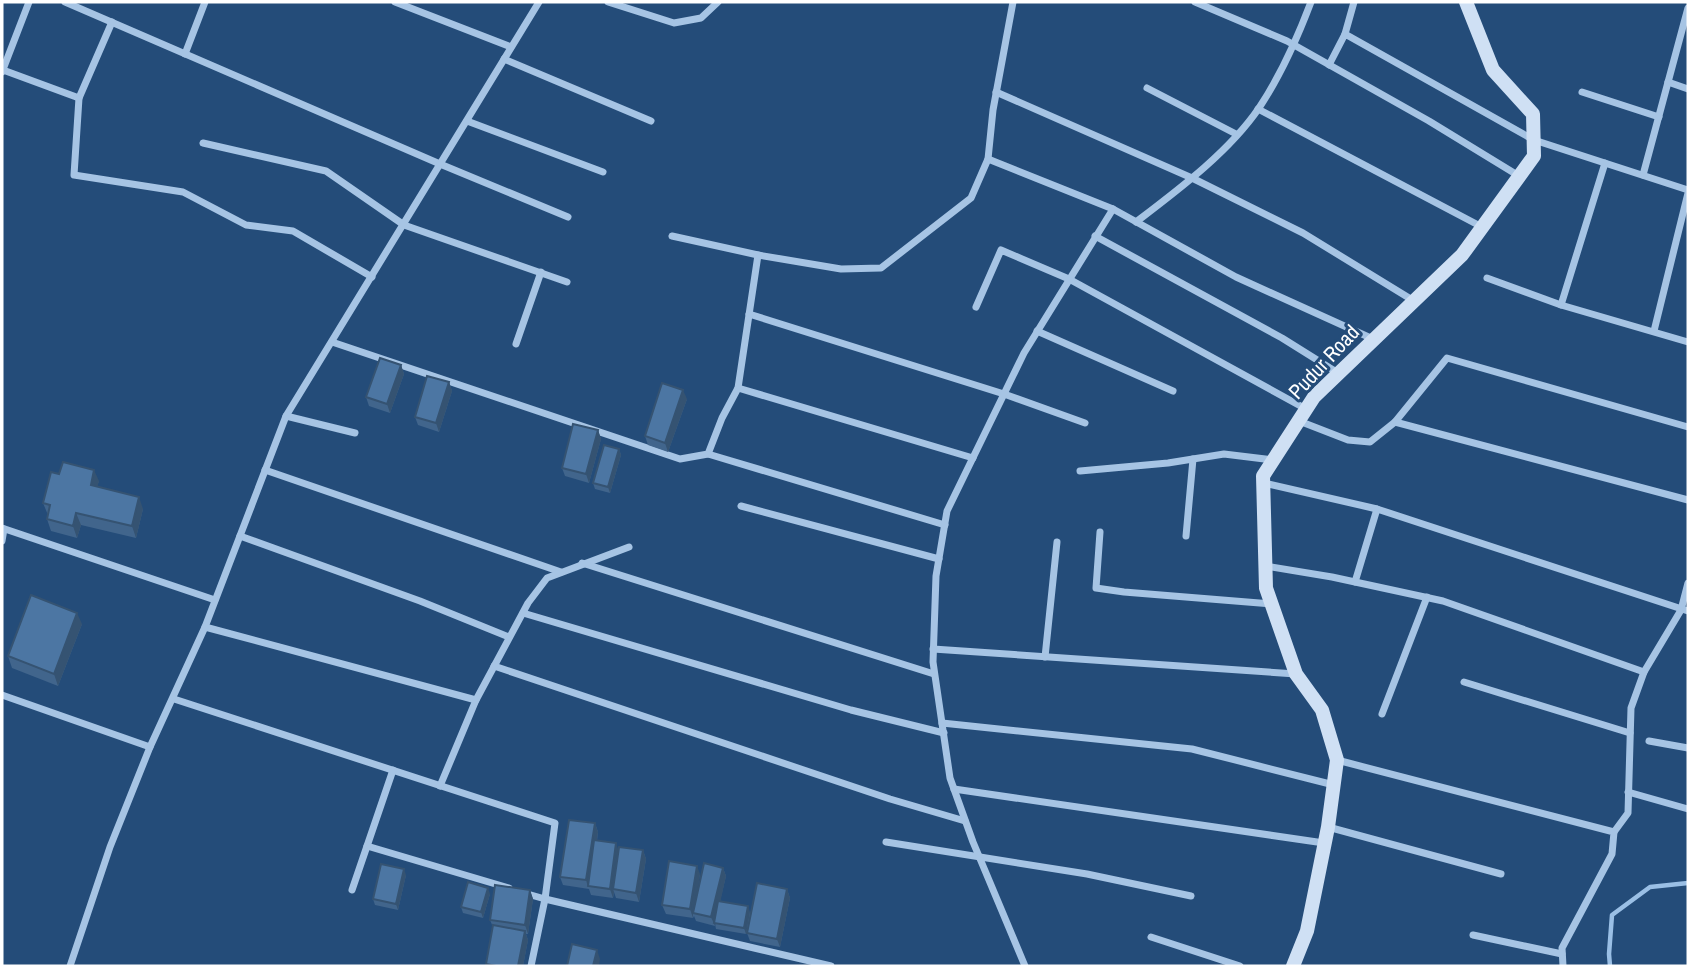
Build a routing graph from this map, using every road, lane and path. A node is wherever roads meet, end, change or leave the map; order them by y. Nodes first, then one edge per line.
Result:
1 (29, 2) edge
2 (66, 2) edge
3 (205, 2) edge
4 (395, 2) edge
5 (539, 2) edge
6 (608, 2) edge
7 (718, 2) edge
8 (1013, 2) edge
9 (1195, 2) edge
10 (1311, 2) edge
11 (1354, 2) edge
12 (1466, 2) edge
13 (1688, 8) edge
14 (112, 22) junction
15 (1345, 34) junction
16 (1294, 46) junction
17 (511, 47) junction
18 (185, 54) junction
19 (504, 59) junction
20 (1329, 65) junction
21 (2, 71) edge
22 (1668, 82) junction
23 (1147, 88) dead end
24 (1688, 89) edge
25 (996, 92) junction
26 (1582, 92) dead end
27 (79, 98) junction
28 (1258, 110) junction
29 (1659, 117) junction
30 (467, 121) junction
31 (651, 121) dead end
32 (1236, 134) junction
33 (1534, 140) junction
34 (203, 143) dead end
35 (988, 159) junction
36 (1605, 163) junction
37 (440, 164) junction
38 (603, 172) dead end
39 (1643, 175) junction
40 (1520, 176) junction
41 (1192, 178) junction
42 (1688, 191) edge
43 (1113, 209) junction
44 (568, 217) dead end
45 (1136, 222) junction
46 (404, 225) junction
47 (1482, 227) junction
48 (672, 236) dead end
49 (1095, 236) junction
50 (758, 255) junction
51 (541, 272) junction
52 (372, 276) junction
53 (1487, 278) dead end
54 (1069, 279) junction
55 (566, 282) dead end
56 (1414, 300) junction
57 (1561, 305) junction
58 (976, 307) dead end
59 (749, 314) junction
60 (1037, 331) junction
61 (1654, 331) junction
62 (1374, 340) junction
63 (332, 342) junction
64 (1688, 342) edge
65 (516, 344) dead end
66 (1338, 373) junction
67 (738, 388) junction
68 (1173, 391) dead end
69 (1004, 394) junction
70 (1303, 415) junction
71 (286, 416) junction
72 (1395, 422) junction
73 (1085, 423) dead end
74 (1688, 427) edge
75 (355, 433) dead end
76 (708, 454) junction
77 (973, 458) junction
78 (1193, 459) junction
79 (1274, 460) junction
80 (265, 470) junction
81 (1080, 471) dead end
82 (1264, 483) junction
83 (1688, 500) edge
84 (741, 506) dead end
85 (1377, 509) junction
86 (945, 525) junction
87 (3, 528) edge
88 (1100, 532) dead end
89 (240, 536) junction
90 (1186, 536) dead end
91 (2, 541) edge
92 (1057, 542) dead end
93 (629, 547) dead end
94 (939, 559) junction
95 (582, 563) junction
96 (1265, 566) junction
97 (561, 572) junction
98 (1355, 582) junction
99 (1688, 583) edge
100 (1427, 597) junction
101 (215, 600) junction
102 (1272, 604) junction
103 (1684, 610) edge
104 (523, 613) junction
105 (205, 627) junction
106 (509, 637) junction
107 (933, 649) junction
108 (1045, 657) junction
109 (494, 666) junction
110 (1644, 672) junction
111 (934, 674) junction
112 (1296, 674) junction
113 (1464, 682) dead end
114 (2, 695) edge
115 (174, 699) junction
116 (476, 700) junction
117 (1382, 714) dead end
118 (942, 723) junction
119 (944, 733) junction
120 (1630, 733) junction
121 (1649, 741) dead end
122 (150, 747) junction
123 (1688, 748) edge
124 (1337, 760) junction
125 (393, 770) junction
126 (1334, 785) junction
127 (440, 786) junction
128 (954, 789) junction
129 (1628, 792) junction
130 (1688, 808) edge
131 (965, 821) junction
132 (1328, 827) junction
133 (1614, 832) junction
134 (886, 842) dead end
135 (1325, 843) junction
136 (367, 846) junction
137 (978, 856) junction
138 (1501, 874) dead end
139 (352, 890) dead end
140 (1191, 897) dead end
141 (545, 899) junction
142 (1473, 935) dead end
143 (1151, 937) dead end
144 (1562, 954) junction
145 (818, 965) edge
146 (70, 966) edge
147 (531, 966) edge
148 (831, 966) edge
149 (1025, 966) edge
150 (1240, 966) edge
151 (1293, 966) edge
152 (1563, 966) edge

1 - 21 street
2 - 14 street
3 - 18 street
4 - 17 street
5 - 17 street
6 - 7 street
8 - 25 street
9 - 16 street
10 - 16 street
11 - 15 street
12 - 33 street
13 - 22 street
14 - 18 street
14 - 27 street
15 - 20 street
15 - 33 street
16 - 20 street
16 - 28 street
17 - 19 street
18 - 37 street
19 - 30 street
19 - 31 street
20 - 40 street
21 - 27 street
22 - 24 street
22 - 29 street
23 - 32 street
25 - 35 street
25 - 41 street
26 - 29 street
27 - 52 street
28 - 32 street
28 - 47 street
29 - 39 street
30 - 37 street
30 - 38 street
32 - 41 street
33 - 36 street
33 - 40 street, Pudur Road
34 - 46 street
35 - 43 street
35 - 50 street
36 - 39 street
36 - 57 street
37 - 44 street
37 - 46 street
39 - 42 street
40 - 47 street, Pudur Road
41 - 45 street
41 - 56 street
42 - 61 street
43 - 45 street
43 - 49 street
45 - 62 street
46 - 51 street
46 - 52 street
47 - 56 street, Pudur Road
48 - 50 street
49 - 54 street
49 - 66 street
50 - 59 street
51 - 55 street
51 - 65 street
52 - 63 street
53 - 57 street
54 - 58 street
54 - 60 street
54 - 70 street
56 - 62 street, Pudur Road
57 - 61 street
59 - 67 street
59 - 69 street
60 - 68 street
60 - 69 street
61 - 64 street
62 - 66 street, Pudur Road
63 - 71 street
63 - 76 street
66 - 70 street, Pudur Road
67 - 76 street
67 - 77 street
69 - 73 street
69 - 77 street
70 - 72 street
70 - 79 street, Pudur Road
71 - 75 street
71 - 80 street
72 - 74 street
72 - 83 street
76 - 86 street
77 - 86 street
78 - 79 street
78 - 81 street
78 - 90 street
79 - 82 street, Pudur Road
80 - 89 street
80 - 97 street
82 - 85 street
82 - 96 street, Pudur Road
84 - 94 street
85 - 98 street
85 - 103 street
86 - 94 street
87 - 91 street
87 - 101 street
88 - 102 street
89 - 101 street
89 - 106 street
92 - 108 street
93 - 95 street
94 - 107 street
95 - 97 street
95 - 111 street
96 - 98 street
96 - 102 street, Pudur Road
97 - 104 street
98 - 100 street
99 - 103 street
100 - 110 street
100 - 117 street
101 - 105 street
102 - 112 street, Pudur Road
103 - 110 street
104 - 106 street
104 - 119 street
105 - 115 street
105 - 116 street
106 - 109 street
107 - 108 street
107 - 111 street
108 - 112 street
109 - 116 street
109 - 131 street
110 - 120 street
111 - 118 street
112 - 124 street, Pudur Road
113 - 120 street
114 - 122 street
115 - 122 street
115 - 125 street
116 - 127 street
118 - 119 street
118 - 126 street
119 - 128 street
120 - 129 street
121 - 123 street
122 - 146 street
124 - 126 street, Pudur Road
124 - 133 street
125 - 127 street
125 - 136 street
126 - 132 street, Pudur Road
127 - 141 street
128 - 131 street
128 - 135 street
129 - 130 street
129 - 133 street
131 - 137 street
132 - 135 street, Pudur Road
132 - 138 street
133 - 144 street
134 - 137 street
135 - 151 street, Pudur Road
136 - 139 street
136 - 141 street
137 - 140 street
137 - 149 street
141 - 145 street
141 - 147 street
142 - 144 street
143 - 150 street
144 - 152 street
145 - 148 street

